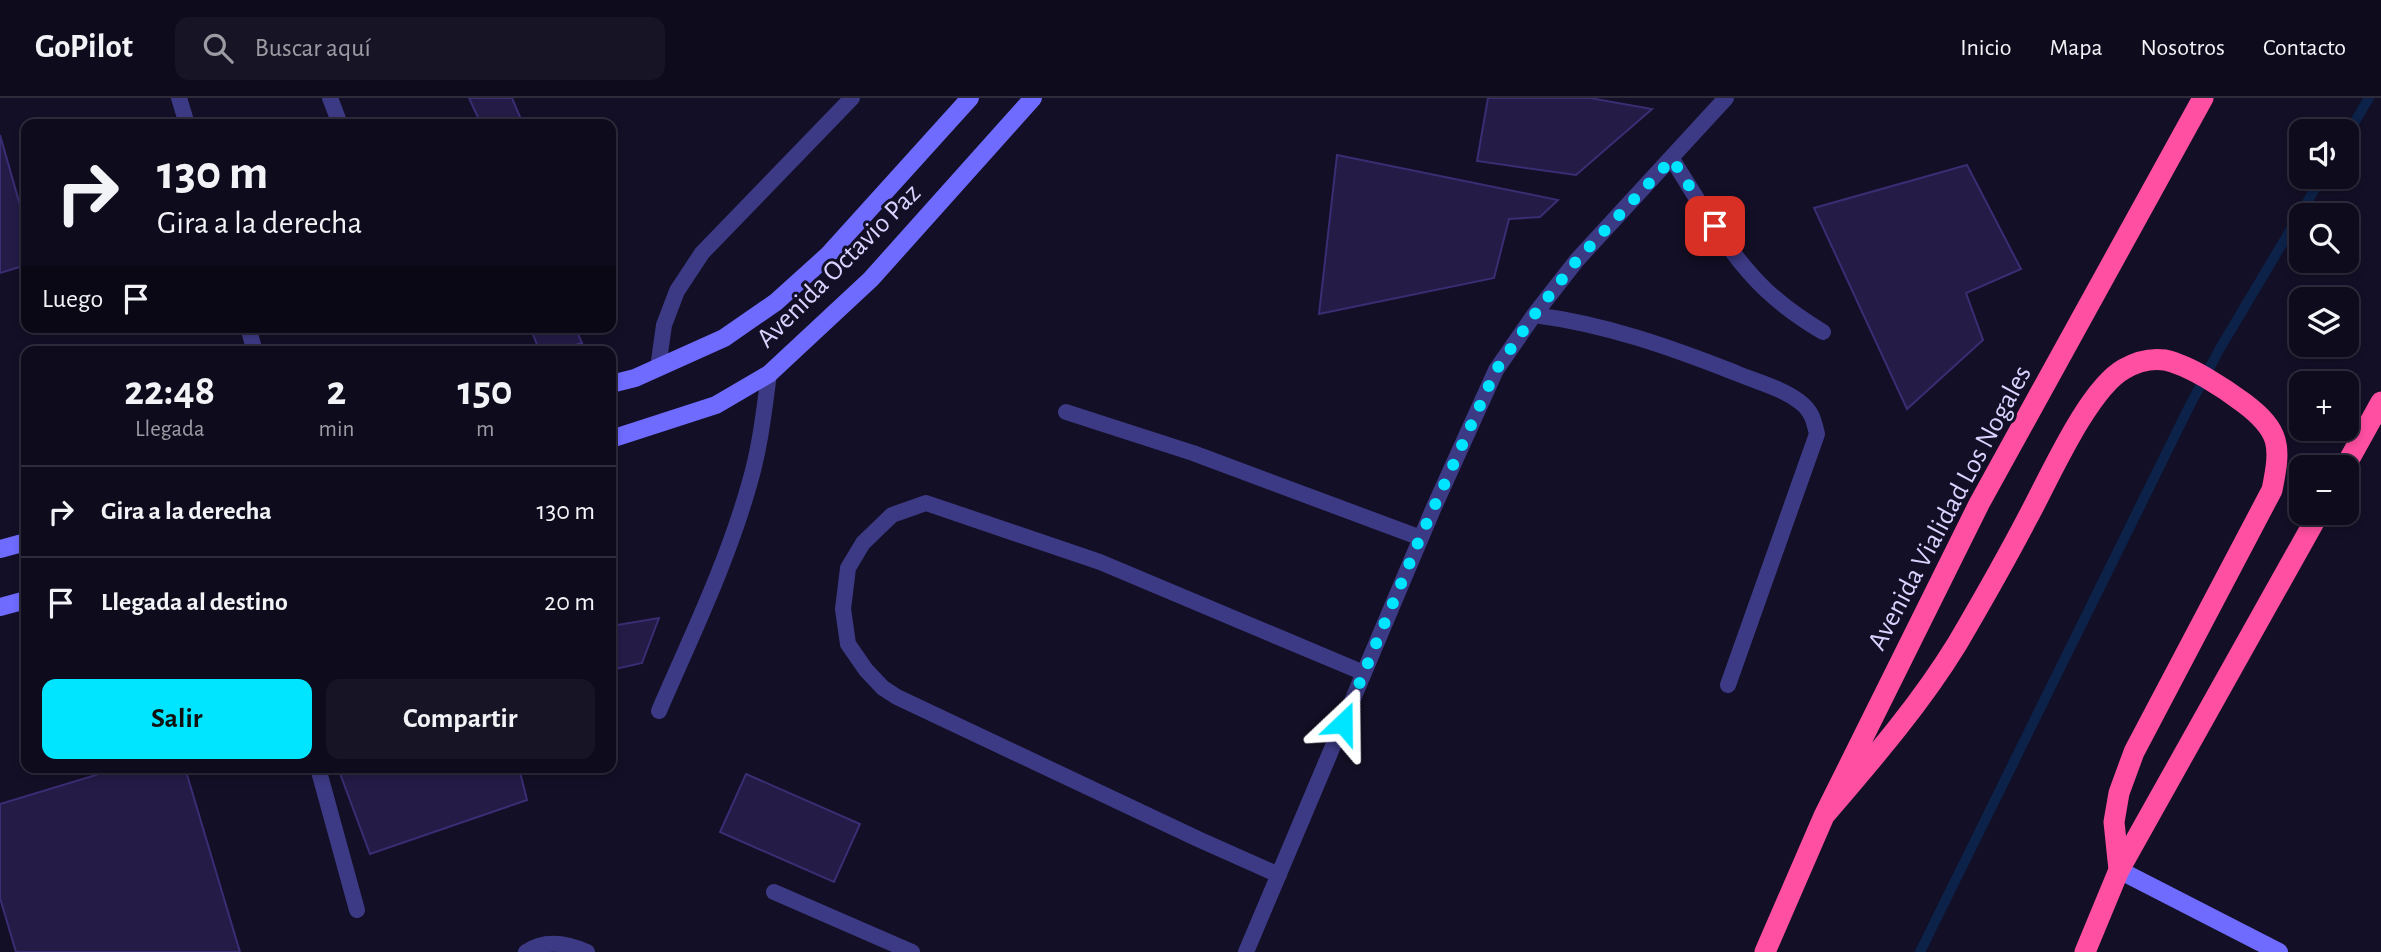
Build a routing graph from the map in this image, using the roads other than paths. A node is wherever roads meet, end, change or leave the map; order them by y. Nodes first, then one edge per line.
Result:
1 (179, 98) edge
2 (330, 98) edge
3 (852, 98) edge
4 (970, 98) edge
5 (1033, 98) edge
6 (1726, 98) edge
7 (2203, 98) edge
8 (185, 119) edge
9 (338, 119) edge
10 (1672, 159) junction
11 (1534, 315) junction
12 (1823, 332) dead end
13 (658, 368) junction
14 (769, 374) junction
15 (616, 382) edge
16 (2381, 402) edge
17 (1066, 412) dead end
18 (616, 437) edge
19 (2352, 455) edge
20 (2312, 525) edge
21 (1420, 538) junction
22 (21, 543) edge
23 (0, 549) edge
24 (21, 601) edge
25 (0, 607) edge
26 (1364, 673) junction
27 (1728, 685) dead end
28 (659, 711) dead end
29 (319, 773) edge
30 (1824, 816) junction
31 (2119, 870) junction
32 (1279, 875) junction
33 (774, 892) dead end
34 (357, 911) dead end
35 (526, 952) edge
36 (587, 952) edge
37 (912, 952) edge
38 (1246, 952) edge
39 (1765, 952) edge
40 (2085, 952) edge
41 (2279, 952) edge

1 - 8 lane
2 - 9 lane
3 - 13 lane
4 - 13 street, Avenida Octavio Paz
5 - 14 street, Avenida Octavio Paz
6 - 10 lane
7 - 30 highway, Avenida Vialidad Los Nogales
10 - 11 lane
10 - 12 lane
11 - 21 lane
11 - 27 lane
13 - 15 street, Avenida Octavio Paz
14 - 18 street, Avenida Octavio Paz
14 - 28 lane
16 - 19 highway
17 - 21 lane
20 - 31 highway
21 - 26 lane
22 - 23 street
24 - 25 street
26 - 32 lane
26 - 32 lane
29 - 34 lane
30 - 31 highway
30 - 39 highway, Avenida Vialidad Los Nogales
31 - 40 highway
31 - 41 street
32 - 38 lane
33 - 37 lane
35 - 36 lane

